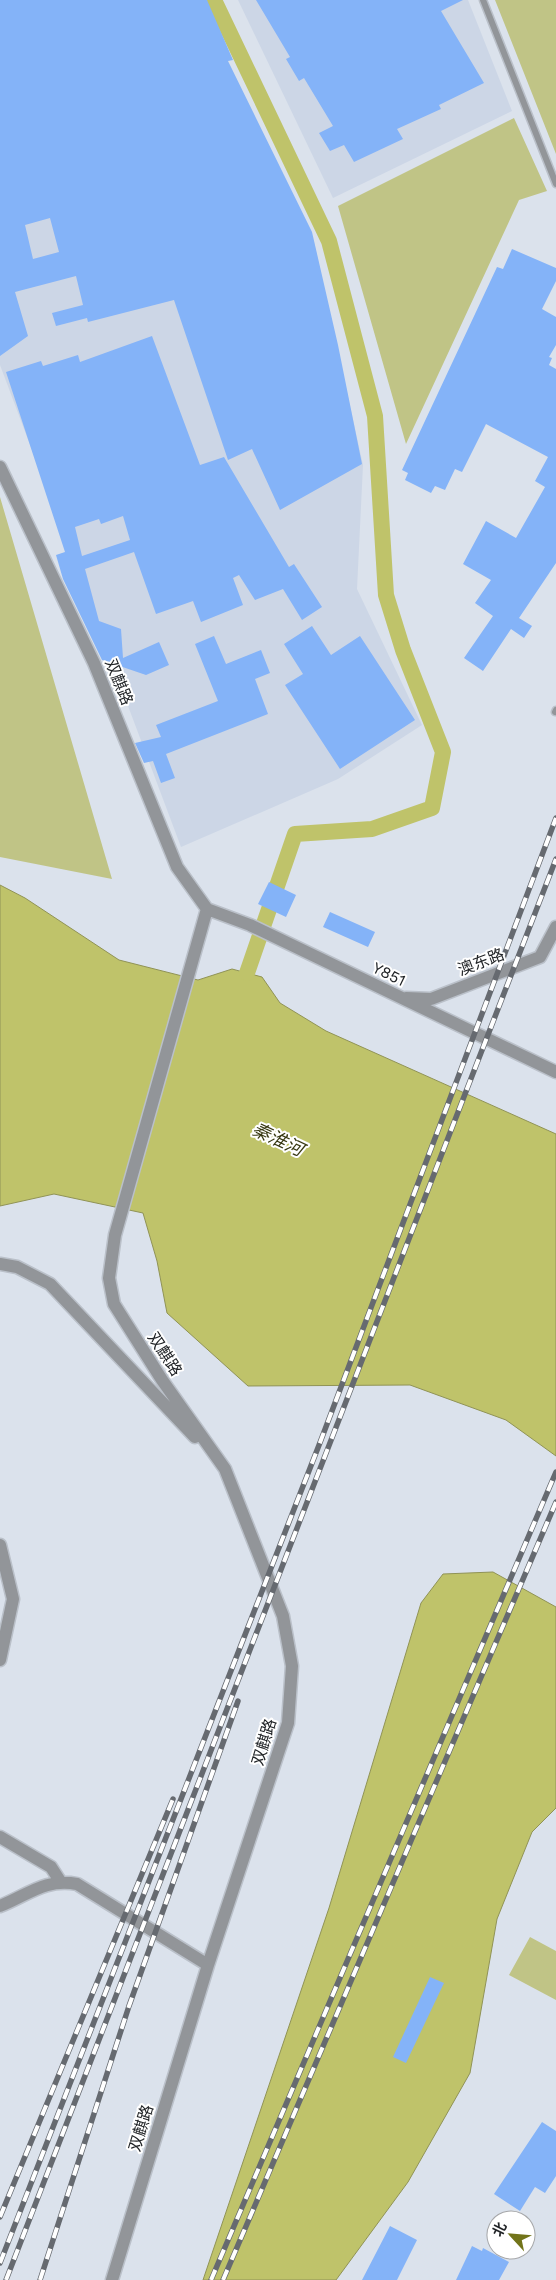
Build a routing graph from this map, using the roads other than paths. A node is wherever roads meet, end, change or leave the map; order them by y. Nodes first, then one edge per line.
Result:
1 (483, 0) edge
2 (556, 184) edge
3 (0, 467) edge
4 (206, 909) junction
5 (556, 927) edge
6 (399, 997) junction
7 (556, 1072) edge
8 (0, 1264) edge
9 (225, 1469) junction
10 (0, 1545) edge
11 (0, 1660) edge
12 (0, 1838) edge
13 (60, 1881) junction
14 (0, 1906) edge
15 (208, 1965) junction
16 (112, 2280) edge

1 - 2 lane
3 - 4 street, 双麒路
4 - 6 street, Y851
4 - 9 street, 双麒路
5 - 6 street, 澳东路
6 - 7 street, Y851
8 - 9 street
9 - 15 street, 双麒路
10 - 11 street
12 - 13 street
13 - 14 street
13 - 15 street
15 - 16 street, 双麒路

